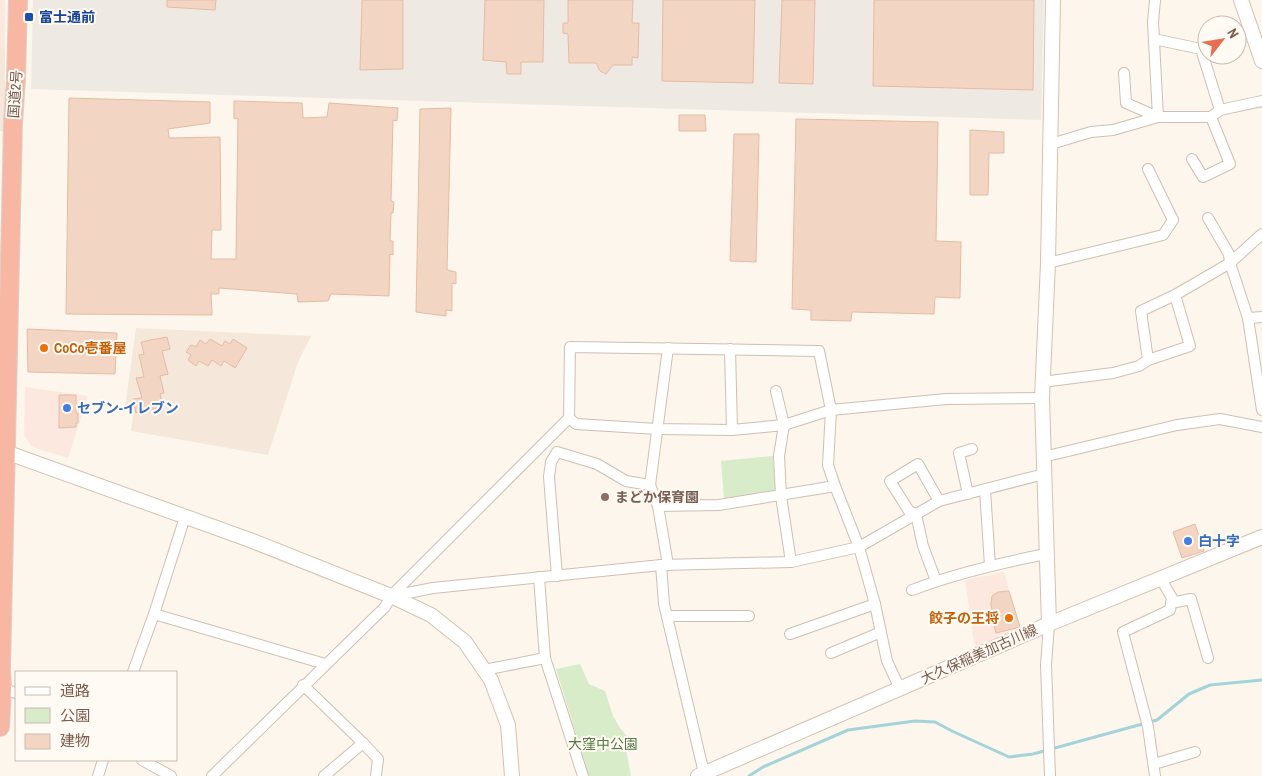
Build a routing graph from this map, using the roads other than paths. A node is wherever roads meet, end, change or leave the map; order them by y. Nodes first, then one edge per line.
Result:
1 (18, 0) edge
2 (1054, 0) edge
3 (1155, 0) edge
4 (1241, 0) edge
5 (1154, 39) junction
6 (1262, 61) edge
7 (1124, 73) dead end
8 (1262, 101) edge
9 (1220, 110) junction
10 (1158, 116) junction
11 (1211, 117) junction
12 (1051, 144) junction
13 (1192, 159) dead end
14 (1148, 169) dead end
15 (1208, 218) dead end
16 (1262, 234) edge
17 (1048, 263) junction
18 (1230, 263) junction
19 (1175, 294) junction
20 (1262, 317) edge
21 (1248, 318) junction
22 (668, 348) junction
23 (730, 349) junction
24 (1148, 360) junction
25 (1042, 382) junction
26 (776, 391) dead end
27 (1042, 398) junction
28 (831, 410) junction
29 (1262, 410) edge
30 (569, 418) junction
31 (784, 425) junction
32 (1262, 425) edge
33 (3, 428) edge
34 (657, 429) junction
35 (732, 430) junction
36 (539, 448) junction
37 (972, 449) dead end
38 (3, 451) edge
39 (1043, 457) junction
40 (551, 462) junction
41 (1044, 474) junction
42 (650, 485) junction
43 (835, 486) junction
44 (985, 490) junction
45 (968, 494) junction
46 (781, 496) junction
47 (939, 501) junction
48 (658, 506) junction
49 (916, 514) junction
50 (186, 517) junction
51 (1262, 537) edge
52 (859, 547) junction
53 (1046, 554) junction
54 (791, 562) junction
55 (664, 565) junction
56 (990, 566) junction
57 (557, 576) junction
58 (540, 577) junction
59 (1161, 579) junction
60 (936, 581) junction
61 (912, 590) dead end
62 (391, 596) junction
63 (1171, 603) junction
64 (875, 604) junction
65 (154, 614) junction
66 (667, 616) junction
67 (749, 616) dead end
68 (1048, 624) junction
69 (881, 632) junction
70 (790, 634) dead end
71 (832, 653) dead end
72 (546, 658) junction
73 (1208, 658) dead end
74 (325, 664) junction
75 (0, 669) edge
76 (484, 670) junction
77 (133, 671) edge
78 (303, 685) junction
79 (900, 689) junction
80 (9, 691) edge
81 (0, 728) edge
82 (363, 742) junction
83 (1195, 752) dead end
84 (103, 761) edge
85 (144, 761) edge
86 (1154, 764) junction
87 (701, 775) edge
88 (98, 776) edge
89 (171, 776) edge
90 (212, 776) edge
91 (324, 776) edge
92 (376, 776) edge
93 (511, 776) edge
94 (583, 776) edge
95 (1050, 776) edge
96 (1155, 776) edge

1 - 33 highway, 国道2号
2 - 12 street
3 - 5 street
4 - 6 street
5 - 9 street
5 - 10 street
7 - 10 street
8 - 9 street
9 - 11 street
10 - 11 street
10 - 12 street
11 - 13 street
12 - 17 street
14 - 17 street
15 - 18 street
16 - 18 street
17 - 25 street
18 - 19 street
18 - 21 street
19 - 24 street
19 - 24 street
20 - 21 street
21 - 29 street
22 - 23 street
22 - 30 street
22 - 34 street
23 - 28 street
23 - 35 street
24 - 25 street
25 - 27 street
26 - 31 street
27 - 28 street
27 - 39 street
28 - 31 street
28 - 43 street
30 - 34 street
30 - 36 street
31 - 35 street
31 - 46 street
32 - 39 street
33 - 38 highway, 国道2号
34 - 35 street
34 - 42 street
36 - 40 street
36 - 62 street
37 - 45 street
38 - 50 street
38 - 75 highway, 国道2号
39 - 41 street
40 - 42 street
40 - 57 street
41 - 44 street
41 - 53 street
42 - 48 street
43 - 46 street
43 - 52 street
44 - 45 street
44 - 56 street
45 - 47 street
46 - 48 street
46 - 54 street
47 - 49 street
47 - 49 street
48 - 55 street
49 - 52 street
49 - 60 street
50 - 62 street
50 - 65 street
51 - 59 street, 大久保稲美加古川線
52 - 54 street
52 - 64 street
53 - 56 street
53 - 68 street
54 - 55 street
55 - 57 street
55 - 66 street
56 - 60 street
57 - 58 street
58 - 62 street
58 - 72 street
59 - 63 street
59 - 68 street, 大久保稲美加古川線
60 - 61 street
62 - 74 street
62 - 76 street
63 - 73 street
63 - 86 street
64 - 69 street
64 - 70 street
65 - 74 street
65 - 77 street
66 - 67 street
66 - 87 street
68 - 79 street, 大久保稲美加古川線
68 - 95 street
69 - 71 street
69 - 79 street
72 - 76 street
72 - 94 street
74 - 78 street
75 - 80 highway, 国道2号
76 - 93 street
78 - 82 street
78 - 90 street
79 - 87 street, 大久保稲美加古川線
80 - 81 highway, 国道2号
82 - 91 street
82 - 92 street
83 - 86 street
84 - 88 street
85 - 89 street
86 - 96 street

